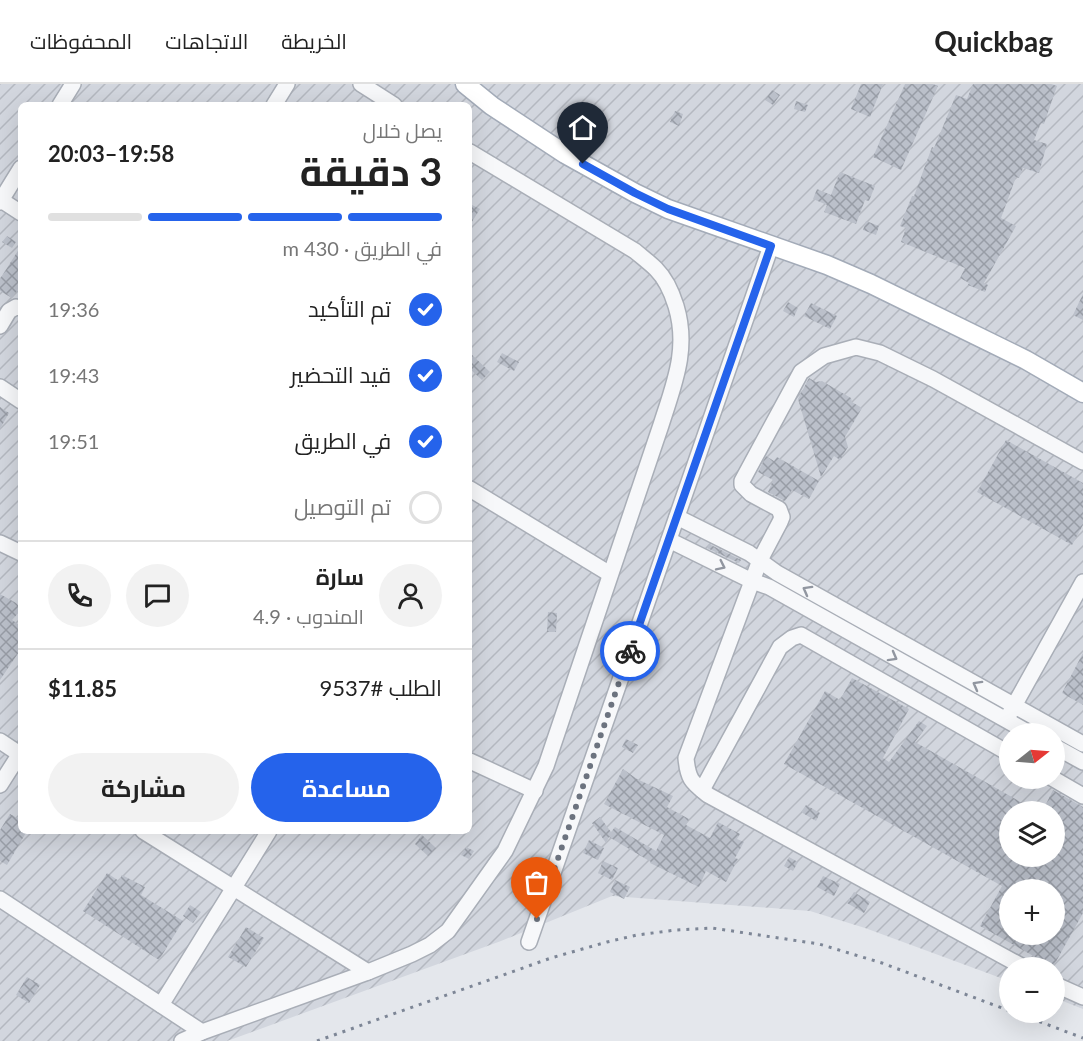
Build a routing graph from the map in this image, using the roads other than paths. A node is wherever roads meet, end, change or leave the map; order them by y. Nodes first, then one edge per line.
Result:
1 (73, 84) edge
2 (287, 84) edge
3 (361, 84) edge
4 (465, 84) edge
5 (62, 102) edge
6 (276, 102) edge
7 (389, 102) edge
8 (472, 153) edge
9 (18, 172) edge
10 (2, 195) edge
11 (18, 210) edge
12 (771, 246) junction
13 (18, 307) edge
14 (0, 326) edge
15 (0, 387) edge
16 (1083, 393) edge
17 (18, 399) edge
18 (1083, 462) edge
19 (472, 490) edge
20 (677, 517) junction
21 (669, 540) junction
22 (0, 543) edge
23 (18, 552) edge
24 (760, 560) junction
25 (610, 574) junction
26 (752, 581) junction
27 (1083, 582) edge
28 (1014, 705) junction
29 (1006, 720) junction
30 (1011, 723) edge
31 (0, 741) edge
32 (1083, 744) edge
33 (999, 748) edge
34 (18, 752) edge
35 (1065, 752) edge
36 (18, 758) edge
37 (472, 762) edge
38 (1083, 762) edge
39 (0, 785) edge
40 (1065, 786) edge
41 (702, 790) junction
42 (535, 791) junction
43 (1083, 796) edge
44 (148, 834) edge
45 (267, 834) edge
46 (234, 888) junction
47 (0, 899) edge
48 (529, 942) dead end
49 (1005, 957) edge
50 (368, 972) junction
51 (1065, 989) edge
52 (1083, 997) edge
53 (161, 1005) junction
54 (202, 1032) junction
55 (182, 1041) edge

1 - 5 street
2 - 6 street
3 - 7 street
4 - 12 main road
8 - 25 street
9 - 10 street
10 - 11 street
12 - 16 main road
12 - 20 street
13 - 14 street
15 - 17 street
18 - 24 street
19 - 25 street
20 - 21 street
20 - 24 street
21 -> 26 street
21 - 48 street
22 - 23 street
24 - 26 street
28 -> 24 street
25 - 42 street
26 -> 29 street
26 - 41 street
27 - 28 street
28 - 29 street
28 - 32 street
29 - 30 street
31 - 34 street
33 - 41 street
35 - 38 street
36 - 39 street
37 - 42 street
40 - 43 street
41 - 49 street
42 - 50 street
44 - 46 street
45 - 46 street
46 - 50 street
46 - 53 street
47 - 53 street
50 - 54 street
51 - 52 street
53 - 54 street
54 - 55 street

